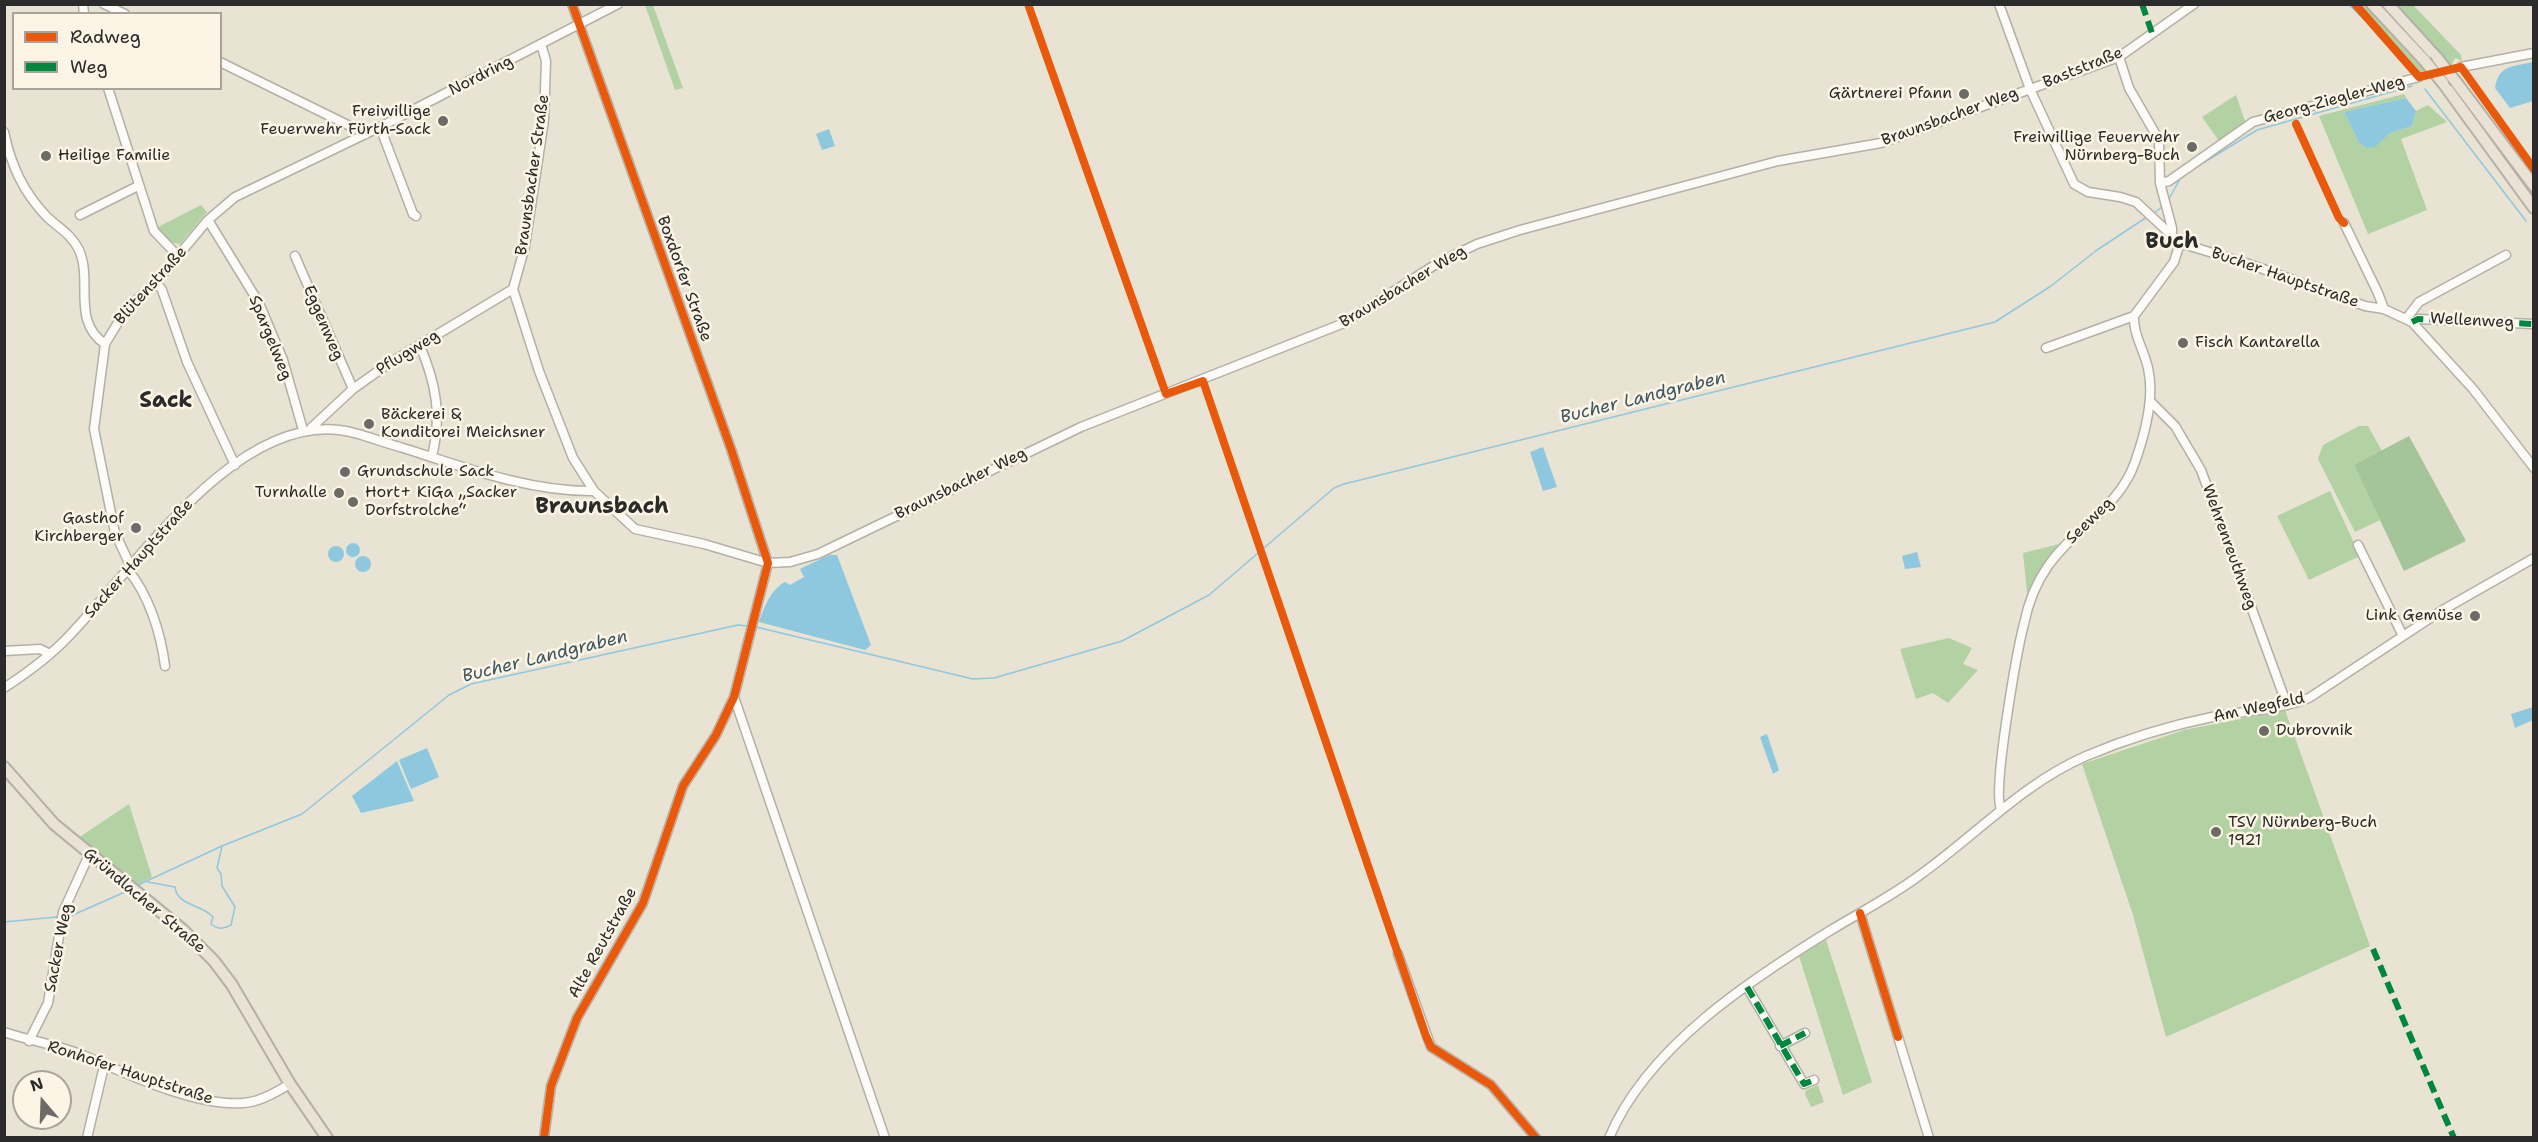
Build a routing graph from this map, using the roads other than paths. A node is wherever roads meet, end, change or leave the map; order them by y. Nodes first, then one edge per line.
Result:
1 (104, 4) edge
2 (572, 4) edge
3 (618, 4) edge
4 (2000, 4) edge
5 (2194, 4) edge
6 (2372, 4) edge
7 (2388, 4) edge
8 (121, 12) edge
9 (579, 24) junction
10 (541, 44) junction
11 (2534, 53) edge
12 (2119, 57) junction
13 (222, 63) edge
14 (2461, 67) tunnel mouth
15 (2419, 77) tunnel mouth
16 (2030, 89) junction
17 (109, 90) edge
18 (380, 127) junction
19 (4, 132) edge
20 (366, 134) junction
21 (2160, 183) junction
22 (138, 186) junction
23 (2534, 186) edge
24 (2534, 208) edge
25 (80, 215) dead end
26 (416, 216) dead end
27 (208, 220) junction
28 (2343, 223) dead end
29 (2172, 237) junction
30 (2180, 243) junction
31 (2506, 255) dead end
32 (178, 256) junction
33 (295, 256) dead end
34 (156, 282) junction
35 (513, 289) junction
36 (2384, 309) junction
37 (2134, 316) junction
38 (2409, 320) junction
39 (2534, 324) edge
40 (105, 344) junction
41 (420, 346) junction
42 (2046, 348) dead end
43 (353, 389) junction
44 (2150, 401) junction
45 (307, 429) junction
46 (432, 456) junction
47 (235, 465) junction
48 (2534, 468) edge
49 (594, 491) junction
50 (2358, 544) dead end
51 (2534, 558) edge
52 (768, 563) junction
53 (129, 569) junction
54 (2403, 636) junction
55 (4, 651) edge
56 (50, 654) junction
57 (165, 666) dead end
58 (4, 688) edge
59 (734, 697) junction
60 (2287, 705) junction
61 (4, 767) edge
62 (2001, 809) junction
63 (89, 855) junction
64 (1860, 913) junction
65 (1398, 954) dead end
66 (1747, 987) junction
67 (4, 1032) edge
68 (1805, 1033) dead end
69 (29, 1041) junction
70 (1780, 1046) junction
71 (104, 1066) junction
72 (1814, 1080) dead end
73 (290, 1084) junction
74 (87, 1137) edge
75 (327, 1137) edge
76 (544, 1137) edge
77 (885, 1137) edge
78 (1536, 1137) edge
79 (1609, 1137) edge
80 (1929, 1137) edge

1 - 8 street
2 - 9 street, Boxdorfer Straße
3 - 9 street
4 - 16 street, Bucher Hauptstraße
5 - 12 street, Baststraße
6 - 24 main road, bridge
7 - 23 main road, bridge
9 - 10 street, Nordring
9 - 52 street, Boxdorfer Straße
10 - 18 street, Nordring
10 - 35 street, Braunsbacher Straße
11 - 14 street
12 - 16 street, Baststraße
12 - 21 street
13 - 20 street
15 - 21 street, Georg-Ziegler-Weg
16 - 29 street, Bucher Hauptstraße
16 - 52 street, Braunsbacher Weg
17 - 22 street
18 - 20 street, Nordring
18 - 26 street
19 - 40 street
20 - 27 street, Blütenstraße
21 - 29 street
22 - 25 street
22 - 32 street
27 - 32 street, Blütenstraße
27 - 45 street, Spargelweg
28 - 36 street
29 - 30 street, Bucher Hauptstraße
30 - 36 street, Bucher Hauptstraße
30 - 37 street
31 - 38 street
32 - 34 street, Blütenstraße
33 - 43 street, Eggenweg
34 - 40 street, Blütenstraße
34 - 47 street
35 - 41 street, Pflugweg
35 - 49 street
36 - 38 street, Bucher Hauptstraße
37 - 42 street
37 - 44 street, Seeweg
38 - 39 street, Wellenweg
38 - 48 street, Bucher Hauptstraße
40 - 53 street, Blütenstraße
41 - 43 street, Pflugweg
41 - 46 street
43 - 45 street, Pflugweg
44 - 60 street, Wehrenreuthweg
44 - 62 street, Seeweg
45 - 46 street, Sacker Hauptstraße
45 - 47 street, Sacker Hauptstraße
46 - 49 street, Sacker Hauptstraße
47 - 53 street, Sacker Hauptstraße
49 - 52 street
50 - 54 street
51 - 54 street, Am Wegfeld
52 - 59 street, Alte Reutstraße
53 - 56 street, Sacker Hauptstraße
53 - 57 street, Blütenstraße
54 - 60 street, Am Wegfeld
55 - 56 street
56 - 58 street, Sacker Hauptstraße
59 - 76 street, Alte Reutstraße
59 - 77 street
60 - 62 street, Am Wegfeld
61 - 63 main road, Gründlacher Straße
62 - 64 street, Am Wegfeld
63 - 69 street, Sacker Weg
63 - 73 main road, Gründlacher Straße
64 - 66 street, Am Wegfeld
64 - 80 street
65 - 78 street
66 - 70 street
66 - 79 street, Am Wegfeld
67 - 69 street, Ronhofer Hauptstraße
68 - 70 street
69 - 71 street, Ronhofer Hauptstraße
70 - 72 street
71 - 73 street, Ronhofer Hauptstraße
71 - 74 street
73 - 75 main road, Gründlacher Straße

